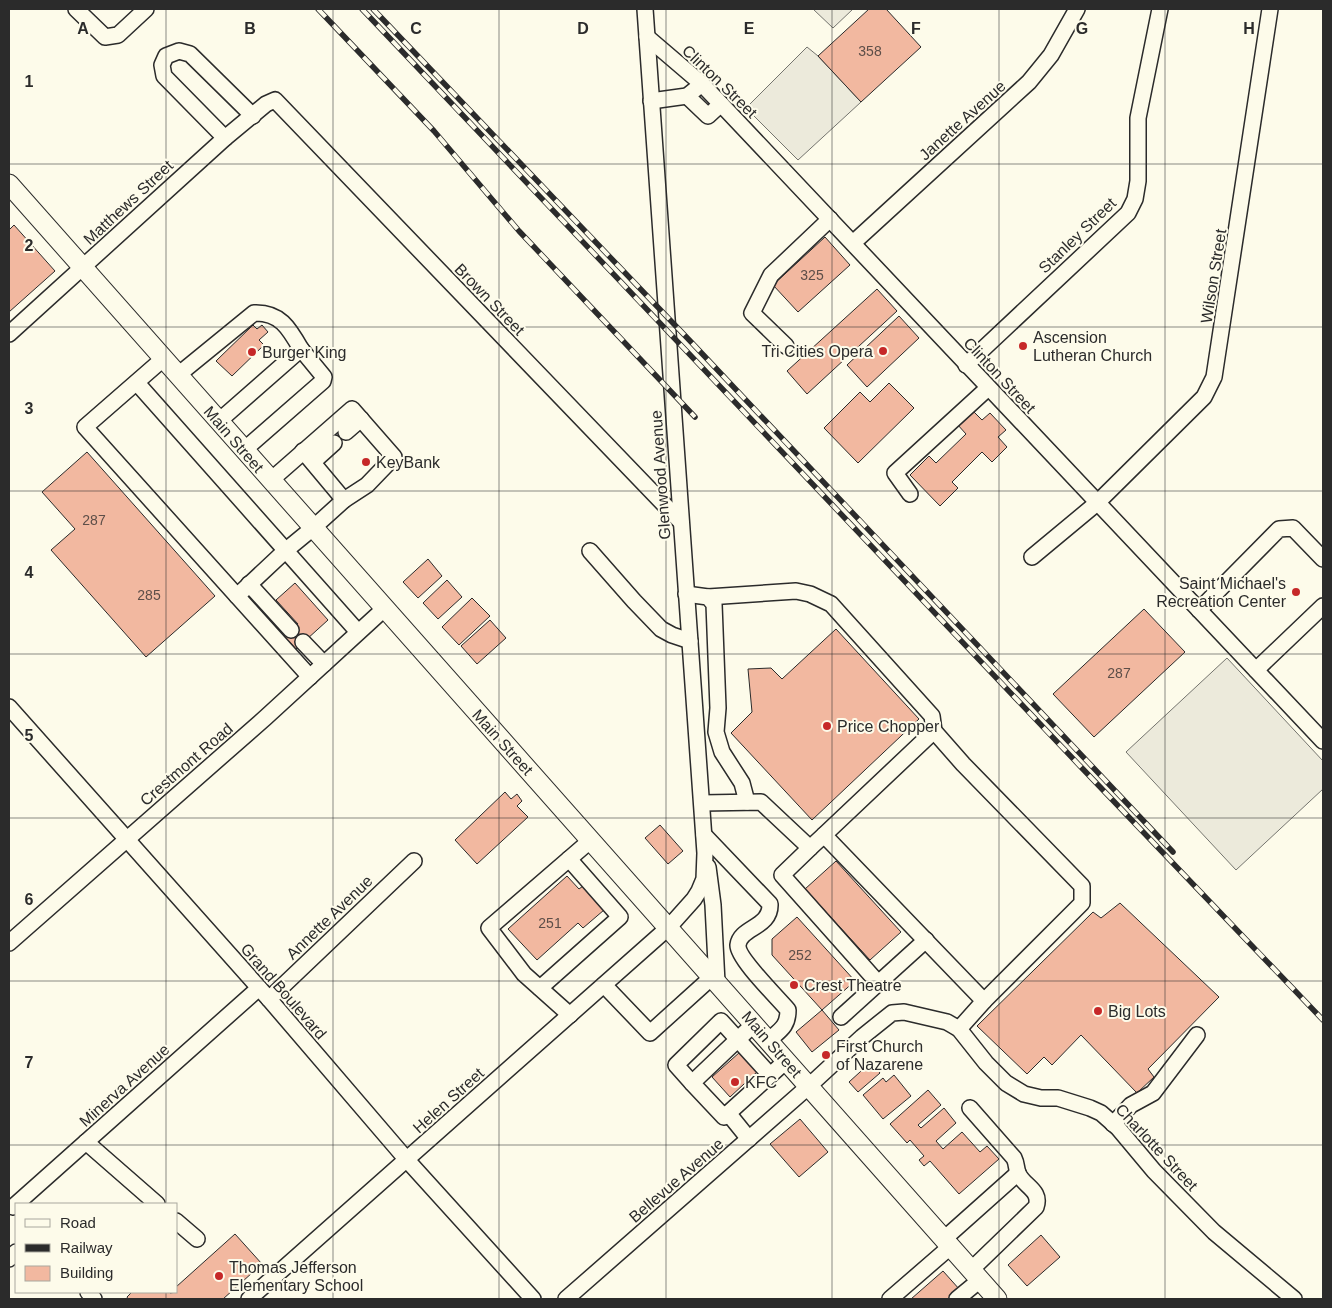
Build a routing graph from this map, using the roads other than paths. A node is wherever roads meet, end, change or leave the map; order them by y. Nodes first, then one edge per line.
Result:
1 (76, 9) edge
2 (146, 9) edge
3 (645, 9) edge
4 (1078, 9) edge
5 (1160, 9) edge
6 (1270, 9) edge
7 (647, 37) junction
8 (702, 84) junction
9 (687, 96) junction
10 (275, 100) joint
11 (651, 101) junction
12 (721, 104) junction
13 (253, 116) junction
14 (224, 138) junction
15 (12, 195) edge
16 (830, 219) junction
17 (853, 243) junction
18 (83, 268) junction
19 (9, 334) edge
20 (786, 346) dead end
21 (301, 349) junction
22 (163, 358) junction
23 (966, 365) junction
24 (178, 375) junction
25 (137, 383) junction
26 (988, 388) junction
27 (361, 419) junction
28 (219, 421) junction
29 (346, 432) dead end
30 (334, 443) dead end
31 (244, 450) junction
32 (308, 457) junction
33 (271, 480) junction
34 (910, 494) dead end
35 (344, 500) junction
36 (1097, 503) junction
37 (681, 522) junction
38 (313, 528) junction
39 (590, 550) dead end
40 (285, 551) junction
41 (1032, 557) dead end
42 (1323, 559) edge
43 (249, 584) junction
44 (686, 594) junction
45 (237, 596) junction
46 (708, 597) junction
47 (1323, 606) edge
48 (384, 608) junction
49 (1199, 610) junction
50 (291, 630) dead end
51 (358, 632) junction
52 (690, 641) junction
53 (303, 642) dead end
54 (324, 664) junction
55 (1256, 670) junction
56 (310, 677) junction
57 (9, 707) edge
58 (934, 731) junction
59 (1323, 741) edge
60 (747, 802) junction
61 (702, 803) junction
62 (704, 835) junction
63 (824, 835) junction
64 (127, 840) junction
65 (591, 840) junction
66 (810, 848) junction
67 (705, 852) junction
68 (569, 859) junction
69 (414, 861) dead end
70 (669, 927) junction
71 (926, 940) junction
72 (9, 944) edge
73 (714, 980) junction
74 (879, 984) junction
75 (604, 985) junction
76 (540, 988) junction
77 (264, 994) junction
78 (984, 1001) junction
79 (570, 1015) junction
80 (841, 1017) dead end
81 (754, 1024) junction
82 (959, 1029) junction
83 (1197, 1035) dead end
84 (737, 1040) junction
85 (768, 1041) junction
86 (786, 1061) junction
87 (770, 1075) junction
88 (694, 1081) junction
89 (808, 1086) junction
90 (970, 1108) dead end
91 (728, 1113) junction
92 (1114, 1124) junction
93 (749, 1139) junction
94 (86, 1142) junction
95 (407, 1160) junction
96 (1018, 1174) junction
97 (17, 1203) edge
98 (156, 1203) edge
99 (178, 1223) edge
100 (197, 1239) dead end
101 (947, 1243) junction
102 (975, 1275) junction
103 (249, 1299) edge
104 (533, 1299) edge
105 (566, 1299) edge
106 (890, 1299) edge
107 (957, 1299) edge
108 (997, 1299) edge
109 (1294, 1299) edge

1 - 2 street
3 - 7 street, Glenwood Avenue
4 - 17 street, Janette Avenue
5 - 23 street, Stanley Street
6 - 36 street, Wilson Street
7 - 8 street, Clinton Street
7 - 11 street, Glenwood Avenue
8 - 9 street
8 - 12 street, Clinton Street
9 - 11 street
9 - 12 street
10 - 13 street, Matthews Street
10 - 37 street, Brown Street
11 - 37 street, Glenwood Avenue
12 - 16 street, Clinton Street
13 - 14 street, Matthews Street
13 - 14 street
14 - 18 street, Matthews Street
15 - 18 main road, Main Street
16 - 17 street, Clinton Street
16 - 20 street
17 - 23 street, Clinton Street
18 - 19 street, Matthews Street
18 - 22 main road, Main Street
21 - 24 street
21 - 28 street
21 - 31 street
22 - 24 main road, Main Street
22 - 25 street
23 - 26 street, Clinton Street
24 - 28 main road, Main Street
25 - 40 street
25 - 45 street
26 - 34 street
26 - 36 street, Clinton Street
27 - 29 street
27 - 32 street
27 - 35 street
28 - 31 main road, Main Street
30 - 32 street
31 - 33 main road, Main Street
32 - 33 street
32 - 35 street
33 - 38 main road, Main Street
35 - 38 street
36 - 41 street, Wilson Street
36 - 49 street, Clinton Street
37 - 44 street, Glenwood Avenue
38 - 40 street
38 - 48 main road, Main Street
39 - 52 street
40 - 43 street
40 - 51 street
42 - 49 street
43 - 45 street
43 - 50 street
44 - 46 street
44 - 52 street, Glenwood Avenue
45 - 56 street
46 - 58 street
46 - 60 street
47 - 55 street
48 - 51 street, Crestmont Road
48 - 65 main road, Main Street
49 - 55 street, Clinton Street
51 - 54 street, Crestmont Road
52 - 61 street, Glenwood Avenue
53 - 54 street
54 - 56 street, Crestmont Road
55 - 59 street, Clinton Street
56 - 64 street, Crestmont Road
57 - 64 street, Grand Boulevard
58 - 63 street
58 - 78 street
60 - 61 street
60 - 66 street
61 - 62 street, Glenwood Avenue
62 - 67 street, Glenwood Avenue
62 - 85 street
63 - 66 street
63 - 71 street
64 - 72 street, Crestmont Road
64 - 77 street, Grand Boulevard
65 - 68 street
65 - 70 main road, Main Street
66 - 74 street
67 - 70 street, Glenwood Avenue
67 - 73 street
68 - 76 street
68 - 76 street
69 - 77 street, Annette Avenue
70 - 73 main road, Main Street
70 - 75 street, Helen Street
71 - 74 street
71 - 78 street
73 - 75 street
73 - 81 main road, Main Street
74 - 80 street
75 - 79 street, Helen Street
76 - 79 street
77 - 94 street, Minerva Avenue
77 - 95 street, Grand Boulevard
78 - 82 street
79 - 95 street, Helen Street
81 - 84 street
81 - 85 main road, Main Street
82 - 89 street, Bellevue Avenue
82 - 92 street, Charlotte Street
83 - 92 street
84 - 87 street
84 - 88 street
84 - 88 street
85 - 86 main road, Main Street
86 - 87 street
86 - 89 main road, Main Street
87 - 88 street
87 - 91 street
88 - 91 street
89 - 93 street, Bellevue Avenue
89 - 101 main road, Main Street
90 - 96 street
91 - 93 street
92 - 109 street, Charlotte Street
93 - 105 street, Bellevue Avenue
94 - 97 street, Minerva Avenue
94 - 98 street
95 - 103 street, Helen Street
95 - 104 street, Grand Boulevard
96 - 101 street
96 - 102 street
99 - 100 street
101 - 102 main road, Main Street
101 - 106 street
102 - 107 street
102 - 108 main road, Main Street

